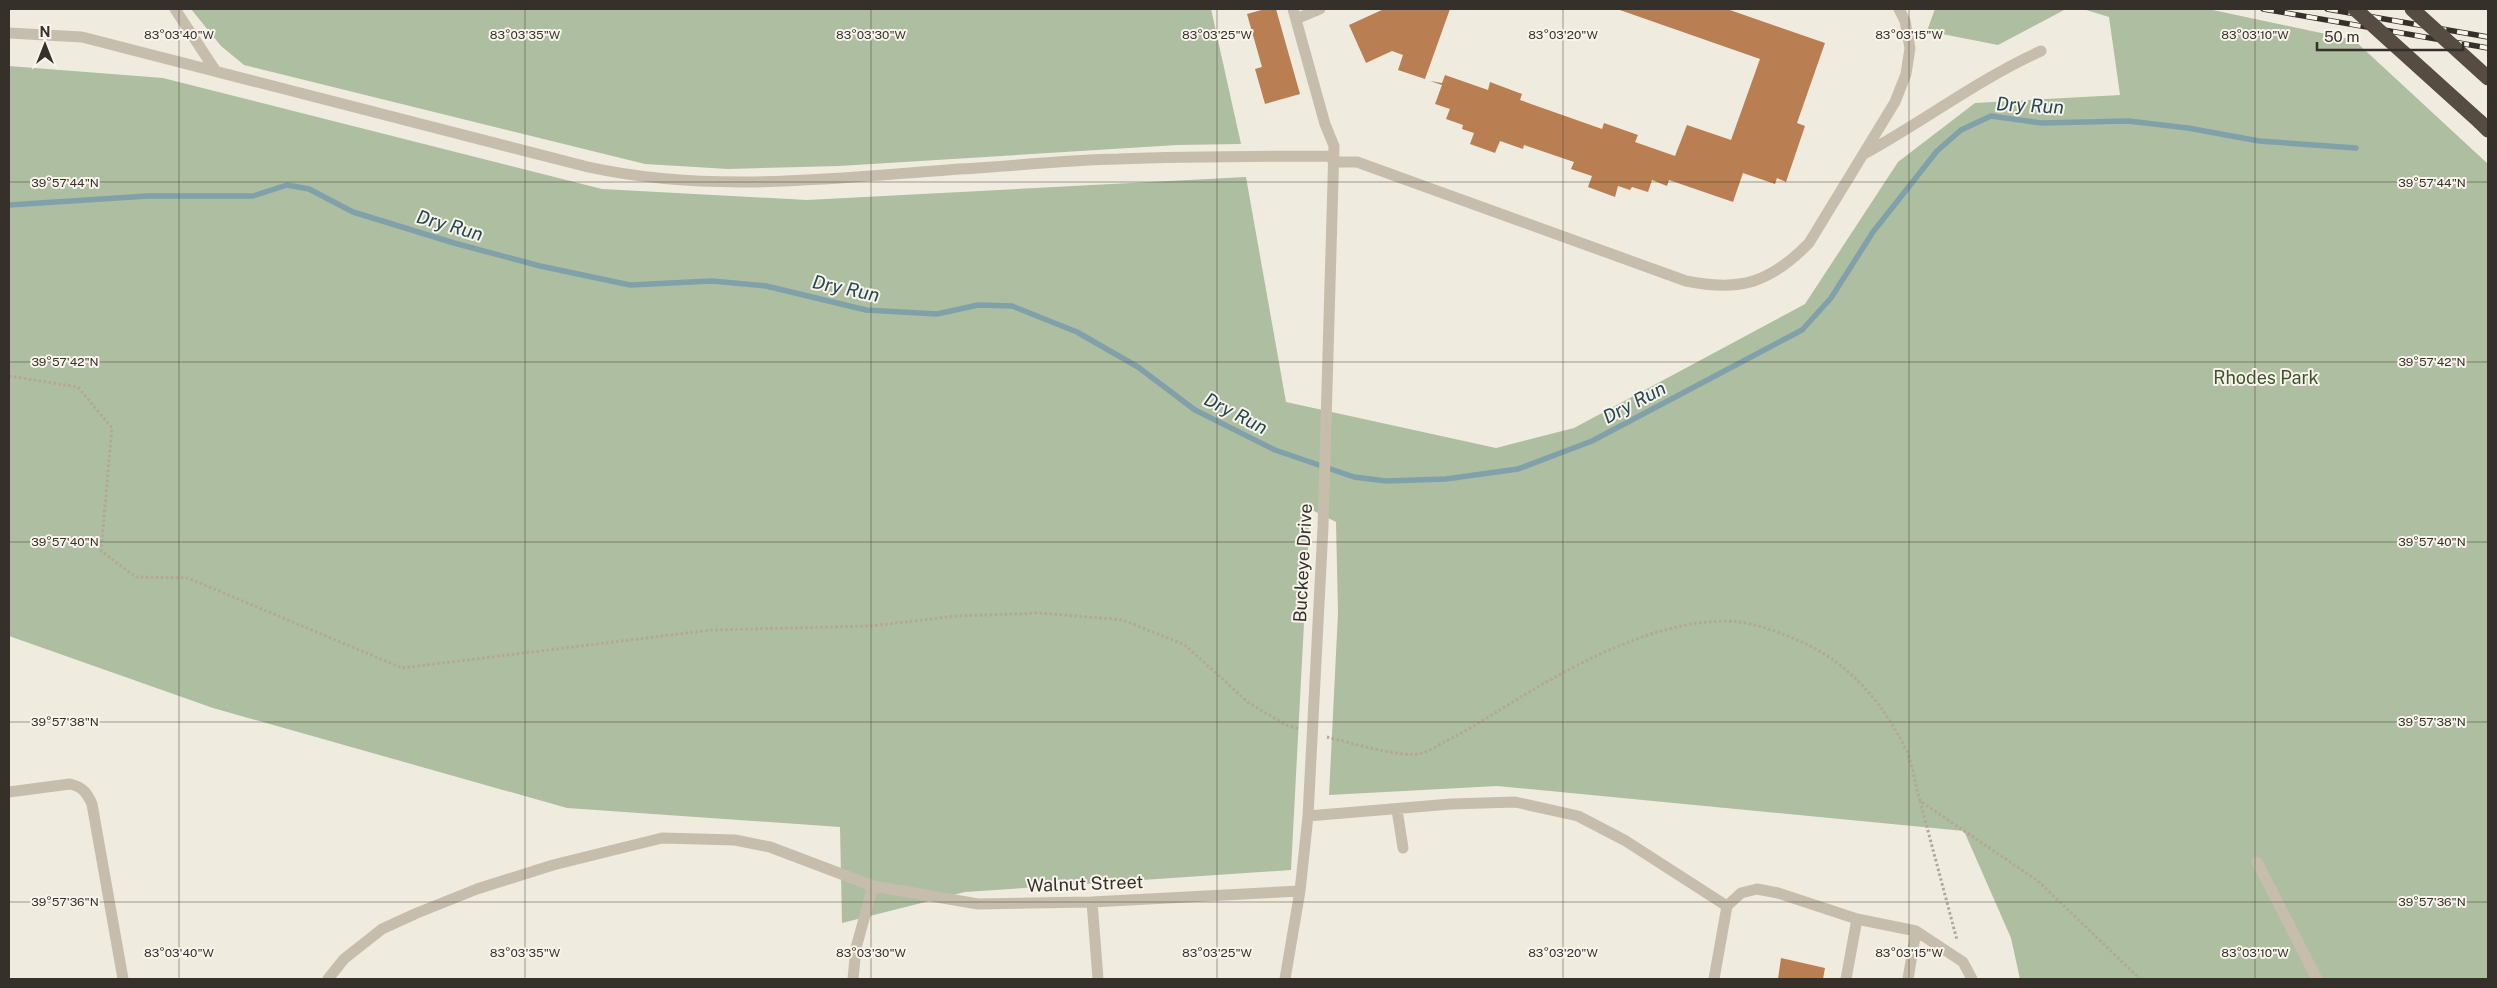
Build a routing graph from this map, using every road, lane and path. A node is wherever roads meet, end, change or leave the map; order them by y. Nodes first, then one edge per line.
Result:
1 (175, 9) edge
2 (1320, 9) edge
3 (1899, 9) edge
4 (2355, 9) edge
5 (2412, 9) edge
6 (1294, 14) edge
7 (9, 33) edge
8 (2041, 51) dead end
9 (215, 70) junction
10 (2488, 78) edge
11 (2484, 126) edge
12 (1334, 155) junction
13 (1862, 155) junction
14 (9, 376) edge
15 (1311, 733) junction
16 (9, 792) edge
17 (1920, 801) junction
18 (1397, 810) junction
19 (1308, 816) junction
20 (1403, 848) dead end
21 (2257, 862) dead end
22 (872, 886) junction
23 (1300, 891) junction
24 (1092, 902) junction
25 (1727, 906) junction
26 (1857, 920) junction
27 (1916, 931) junction
28 (1963, 962) junction
29 (123, 979) edge
30 (328, 979) edge
31 (853, 979) edge
32 (1098, 979) edge
33 (1286, 979) edge
34 (1714, 979) edge
35 (1846, 979) edge
36 (1908, 979) edge
37 (1972, 979) edge
38 (2140, 979) edge
39 (2317, 979) edge

1 - 9 lane
2 - 6 lane
3 - 13 lane
4 - 11 highway, bridge
5 - 10 highway, bridge
6 - 12 lane
7 - 9 lane
8 - 13 lane
9 - 12 lane
12 - 13 lane
12 - 15 lane, Buckeye Drive
14 - 15 path
15 - 17 path
15 - 19 lane, Buckeye Drive
16 - 29 lane
17 - 28 path
17 - 38 path
18 - 19 lane
18 - 20 lane
18 - 25 lane
19 - 23 lane, Buckeye Drive
21 - 39 lane
22 - 24 lane, Walnut Street
22 - 30 lane, Walnut Street
22 - 31 lane
23 - 24 lane, Walnut Street
23 - 33 lane, Buckeye Drive
24 - 32 lane
25 - 26 lane
25 - 34 lane
26 - 27 lane
26 - 35 lane
27 - 28 lane
27 - 36 lane
28 - 37 lane

